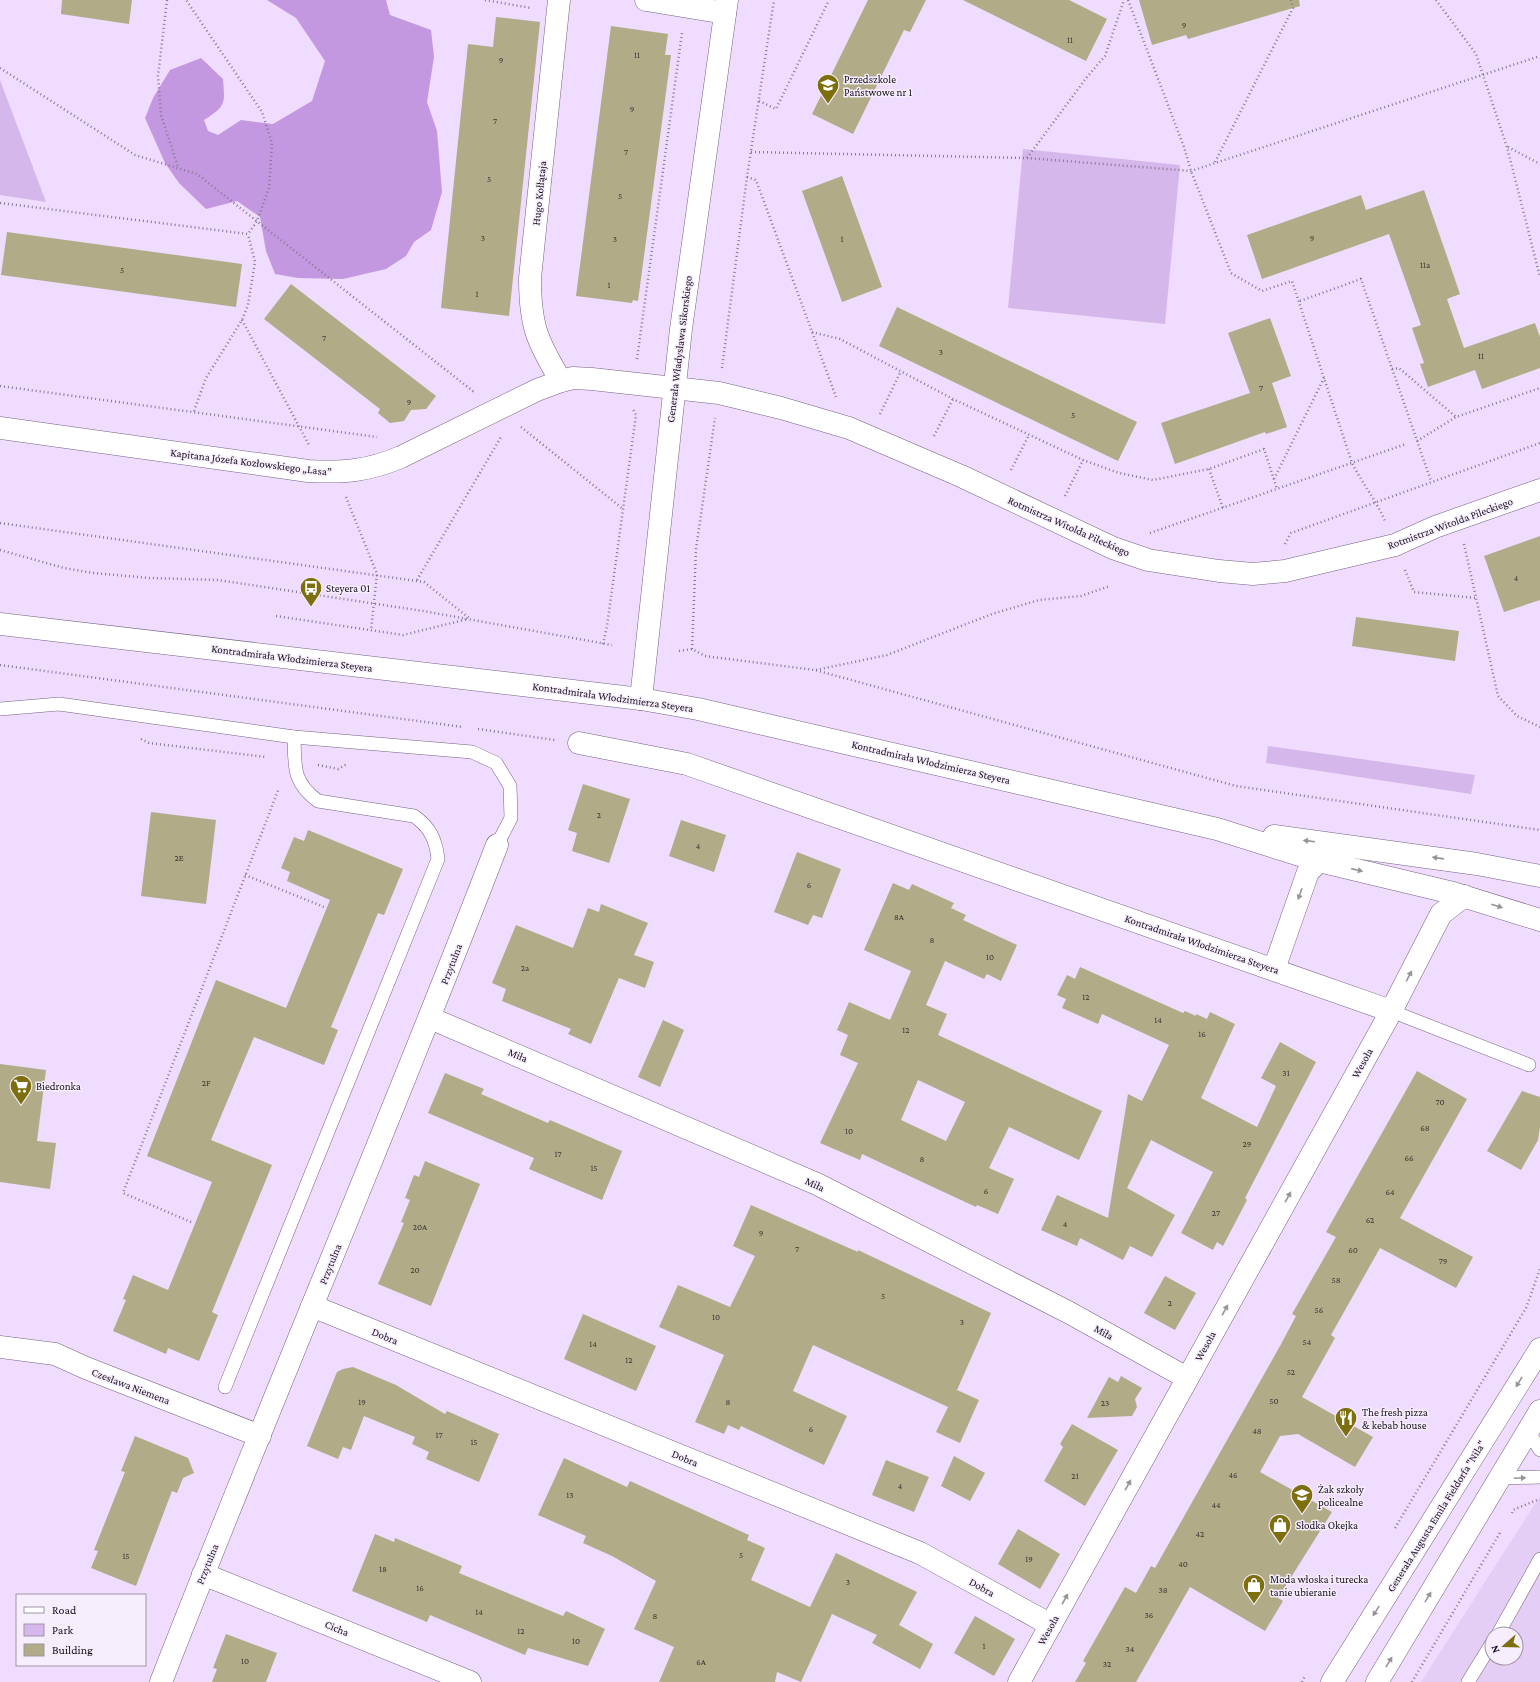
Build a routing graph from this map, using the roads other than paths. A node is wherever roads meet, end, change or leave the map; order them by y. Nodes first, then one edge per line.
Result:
1 (646, 0) edge
2 (558, 6) edge
3 (726, 6) edge
4 (561, 381) junction
5 (674, 388) junction
6 (0, 428) edge
7 (1540, 490) edge
8 (0, 624) edge
9 (641, 699) junction
10 (0, 709) edge
11 (294, 737) junction
12 (579, 743) road end
13 (1217, 829) junction
14 (497, 845) joint
15 (1348, 846) junction
16 (1319, 861) junction
17 (1540, 876) edge
18 (1464, 896) junction
19 (1540, 920) edge
20 (1274, 969) junction
21 (1391, 1011) junction
22 (430, 1018) junction
23 (1529, 1065) dead end
24 (312, 1306) junction
25 (0, 1347) edge
26 (1540, 1349) edge
27 (1187, 1378) junction
28 (225, 1387) dead end
29 (1540, 1411) edge
30 (1528, 1431) junction
31 (260, 1436) junction
32 (1540, 1450) edge
33 (1540, 1477) edge
34 (1500, 1478) junction
35 (1540, 1559) edge
36 (203, 1574) junction
37 (1051, 1625) junction
38 (1502, 1626) edge
39 (1484, 1656) edge
40 (161, 1682) edge
41 (470, 1682) edge
42 (1019, 1682) edge
43 (1332, 1682) edge
44 (1377, 1682) edge
45 (1468, 1682) edge

1 - 3 street
2 - 4 street, Hugo Kołłątaja
3 - 5 street, Generała Władysława Sikorskiego
4 - 5 street, Kapitana Józefa Kozłowskiego „Lasa”
4 - 6 street, Kapitana Józefa Kozłowskiego „Lasa”
5 - 7 street, Rotmistrza Witolda Pileckiego
5 - 9 street, Generała Władysława Sikorskiego
8 - 9 street, Kontradmirała Włodzimierza Steyera
9 - 13 street, Kontradmirała Włodzimierza Steyera
10 - 11 lane
11 - 14 lane
11 - 28 lane
12 - 20 street, Kontradmirała Włodzimierza Steyera
15 -> 13 street, Kontradmirała Włodzimierza Steyera
13 - 16 street, Kontradmirała Włodzimierza Steyera
14 - 22 street, Przytulna
15 - 16 street
17 -> 15 street, Kontradmirała Włodzimierza Steyera
16 -> 18 street, Kontradmirała Włodzimierza Steyera
16 -> 20 street
18 -> 19 street, Kontradmirała Włodzimierza Steyera
21 -> 18 street, Wesoła
20 - 21 street, Kontradmirała Włodzimierza Steyera
21 - 23 lane
27 -> 21 street, Wesoła
22 - 24 street, Przytulna
22 - 27 street, Miła
24 - 31 street, Przytulna
24 - 37 street, Dobra
25 - 31 street, Czesława Niemena
26 -> 43 street, Generała Augusta Emila Fieldorfa "Nila"
37 -> 27 street, Wesoła
29 - 30 street
30 - 32 lane
30 - 34 street
31 - 36 street, Przytulna
34 -> 33 lane
44 -> 34 street
35 - 38 lane
36 - 40 street, Przytulna
36 - 41 street, Cicha
37 - 42 street, Wesoła
39 - 45 lane

